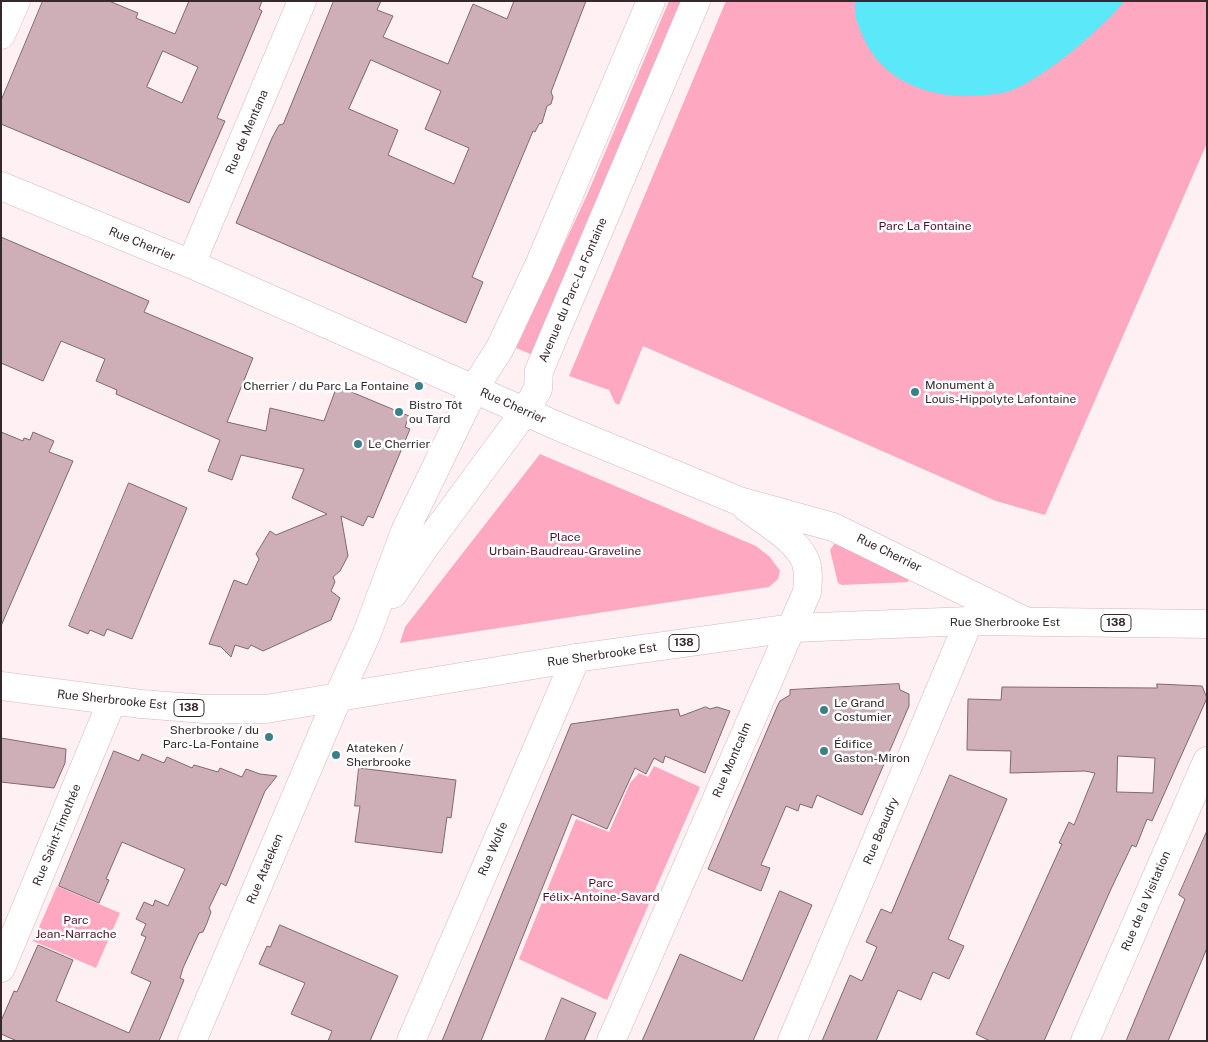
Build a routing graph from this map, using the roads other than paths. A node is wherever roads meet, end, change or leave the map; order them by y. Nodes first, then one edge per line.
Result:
1 (16, 1) edge
2 (302, 1) edge
3 (651, 1) edge
4 (696, 1) edge
5 (1, 36) edge
6 (1, 186) edge
7 (191, 264) junction
8 (474, 389) junction
9 (526, 410) junction
10 (739, 501) junction
11 (970, 621) junction
12 (1025, 621) junction
13 (1207, 624) edge
14 (792, 628) junction
15 (367, 633) junction
16 (576, 658) junction
17 (1, 686) edge
18 (338, 697) junction
19 (112, 701) junction
20 (1207, 761) edge
21 (1, 968) edge
22 (192, 1041) edge
23 (411, 1041) edge
24 (611, 1041) edge
25 (792, 1041) edge
26 (1085, 1041) edge

1 - 5 street
2 - 7 street, Rue de Mentana
3 - 8 street, Avenue du Parc-La Fontaine
4 - 9 street, Avenue du Parc-La Fontaine
6 - 7 street, Rue Cherrier
7 - 8 street, Rue Cherrier
8 - 9 street, Rue Cherrier
8 - 15 street, Avenue du Parc-La Fontaine
9 - 10 street, Rue Cherrier
9 - 15 street, Avenue du Parc-La Fontaine
10 - 12 street, Rue Cherrier
10 - 14 street, Rue Montcalm
11 - 12 street, Rue Sherbrooke Est / 138
11 - 14 street, Rue Sherbrooke Est / 138
11 - 25 street, Rue Beaudry
12 - 13 street, Rue Sherbrooke Est / 138
14 - 16 street, Rue Sherbrooke Est / 138
14 - 24 street, Rue Montcalm
15 - 18 street, Avenue du Parc-La Fontaine
16 - 18 street, Rue Sherbrooke Est / 138
16 - 23 street, Rue Wolfe
17 - 19 street, Rue Sherbrooke Est / 138
18 - 19 street, Rue Sherbrooke Est / 138
18 - 22 street, Rue Atateken
19 - 21 street, Rue Saint-Timothée
20 - 26 street, Rue de la Visitation

